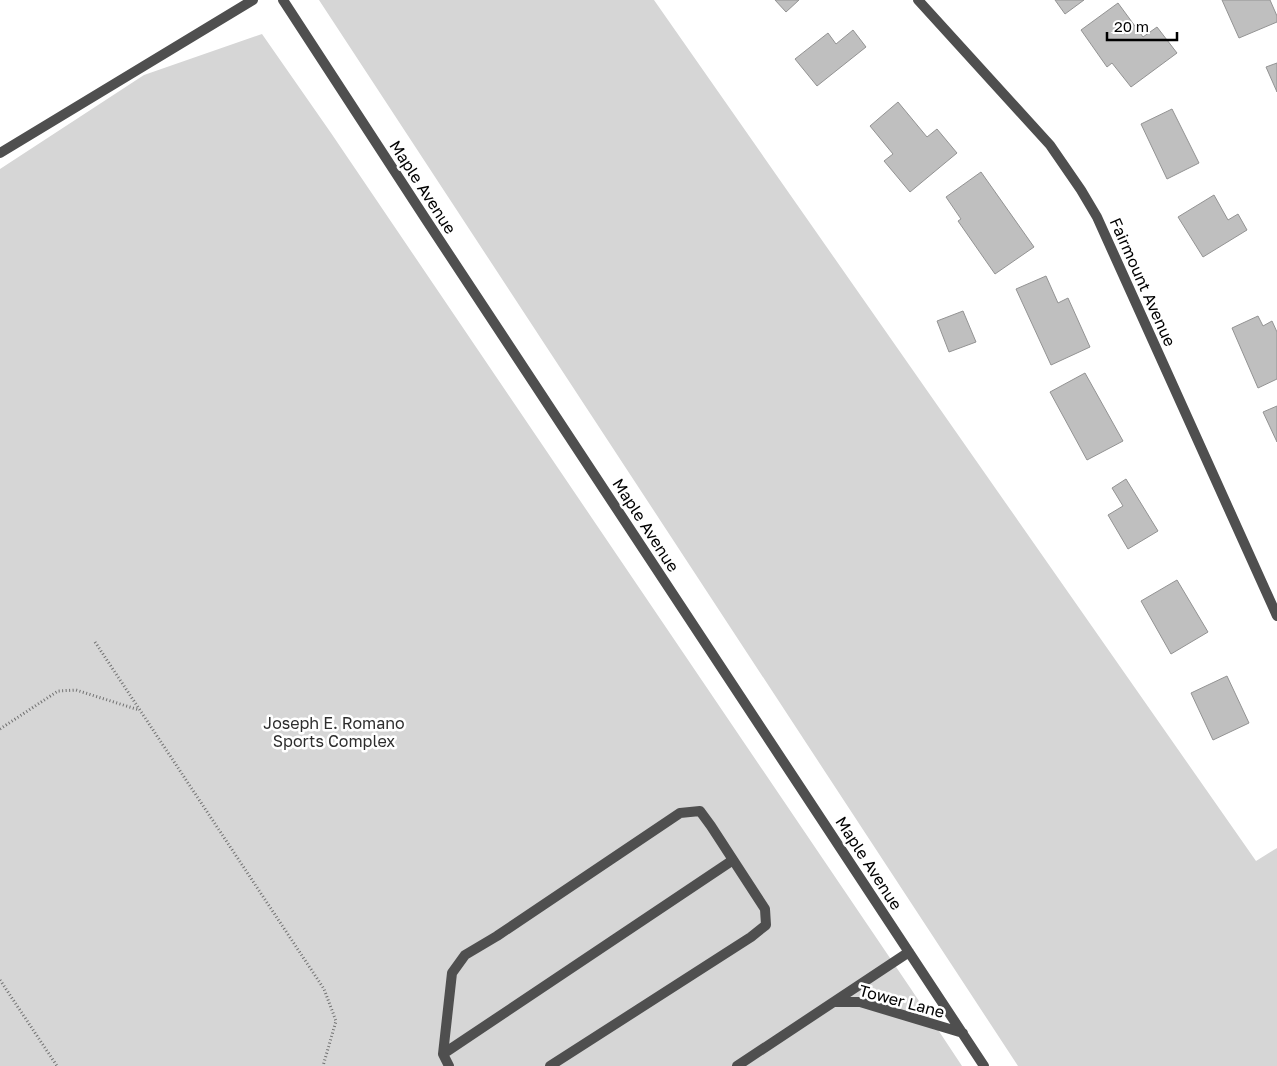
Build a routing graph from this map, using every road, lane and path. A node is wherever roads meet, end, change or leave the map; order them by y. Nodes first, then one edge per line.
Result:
1 (253, 0) edge
2 (283, 0) edge
3 (918, 0) edge
4 (0, 153) edge
5 (1277, 616) edge
6 (95, 642) dead end
7 (140, 710) junction
8 (0, 729) edge
9 (733, 860) junction
10 (909, 952) junction
11 (0, 980) edge
12 (833, 1002) junction
13 (962, 1033) junction
14 (443, 1054) junction
15 (57, 1066) edge
16 (323, 1066) edge
17 (449, 1066) edge
18 (550, 1066) edge
19 (737, 1066) edge
20 (984, 1066) edge

1 - 4 street
2 - 10 street, Maple Avenue
3 - 5 street, Fairmount Avenue
6 - 7 path
7 - 8 path
7 - 16 path
9 - 14 street
9 - 14 street
9 - 18 street
10 - 12 street, Tower Lane
10 - 13 street, Maple Avenue
11 - 15 path
12 - 13 street, Tower Lane
12 - 19 street, Tower Lane
13 - 20 street, Maple Avenue
14 - 17 street

